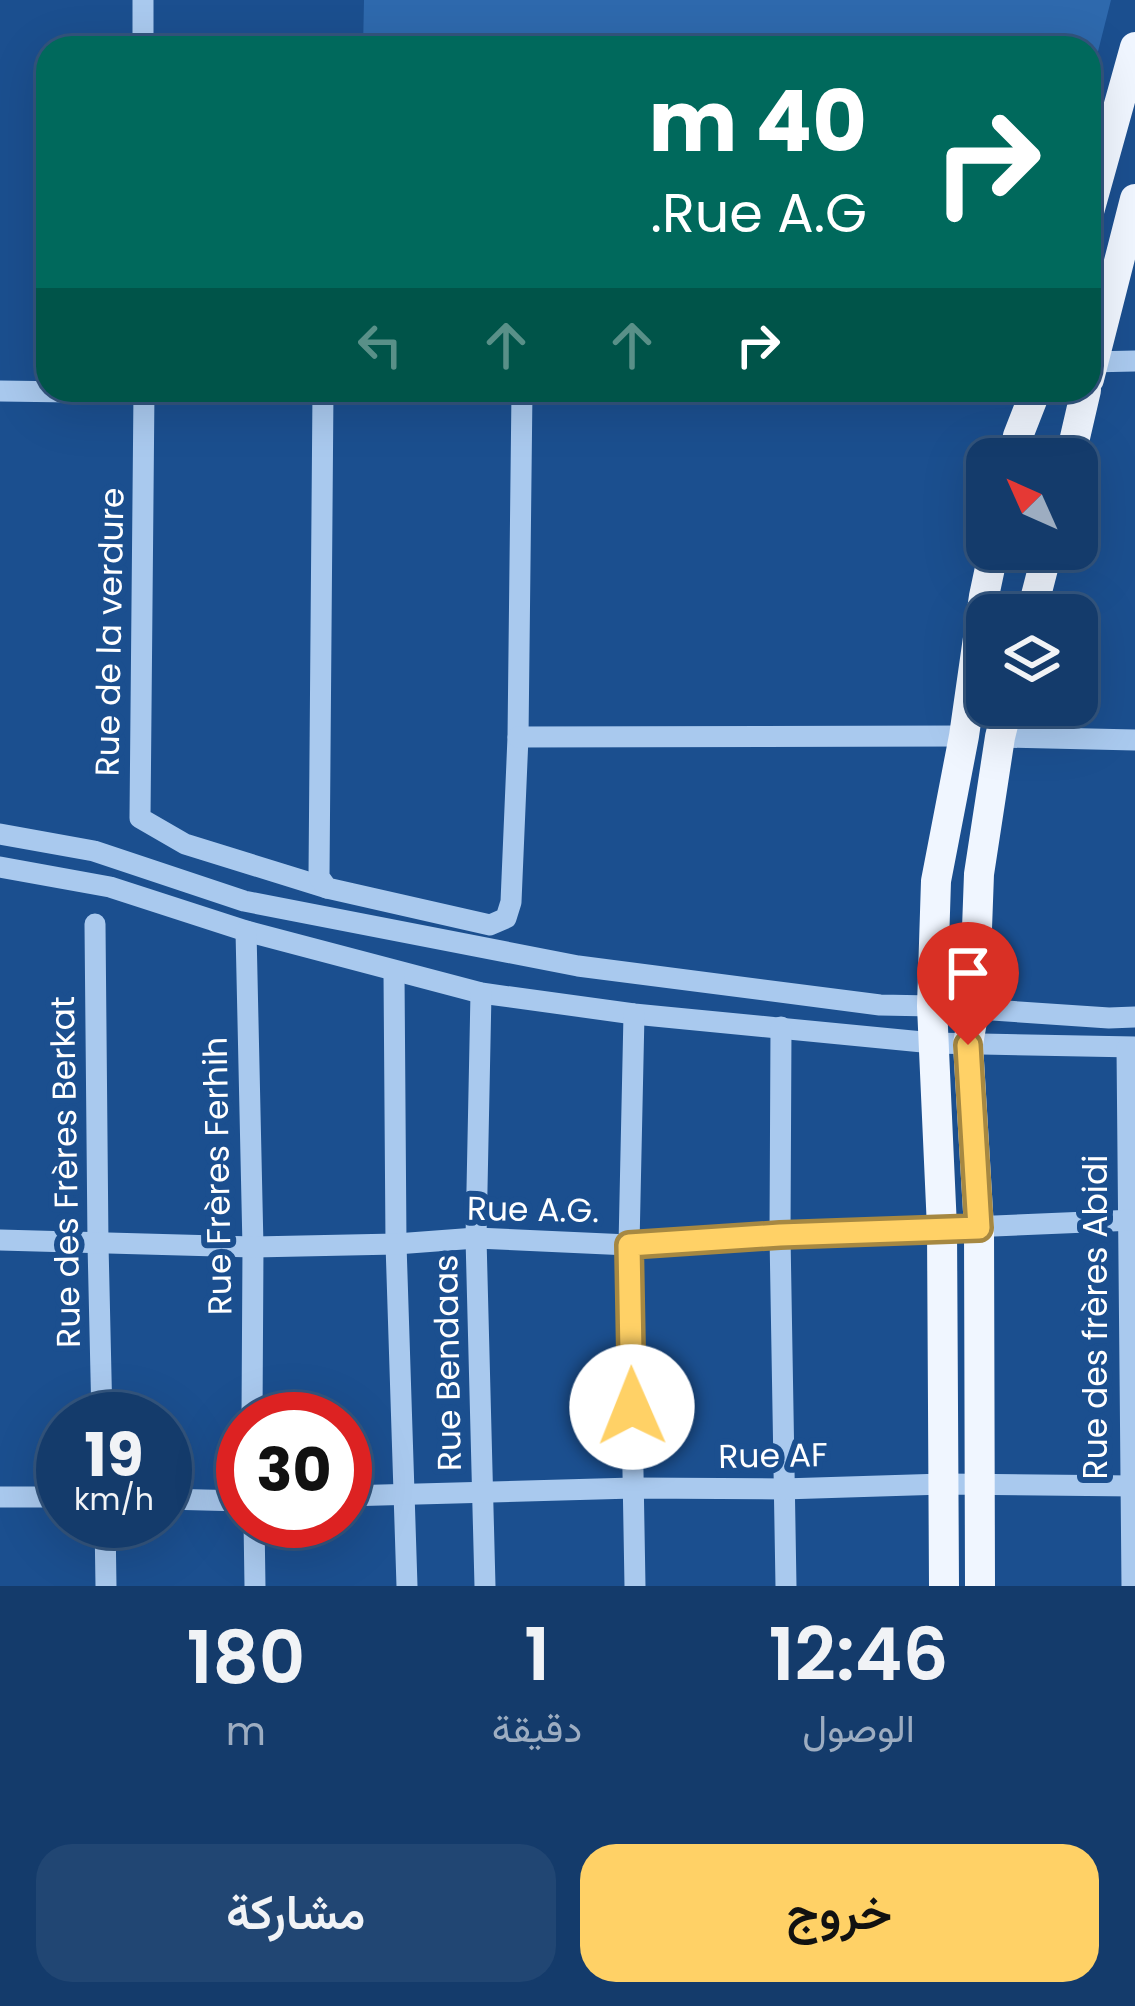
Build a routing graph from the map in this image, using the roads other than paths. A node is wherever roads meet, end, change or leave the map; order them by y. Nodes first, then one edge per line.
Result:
1 (143, 0) edge
2 (143, 36) edge
3 (1135, 47) edge
4 (1101, 169) edge
5 (1135, 200) edge
6 (1101, 328) edge
7 (1135, 361) edge
8 (1101, 370) edge
9 (0, 391) edge
10 (36, 391) edge
11 (144, 402) edge
12 (323, 402) edge
13 (522, 402) edge
14 (1031, 402) edge
15 (1083, 402) edge
16 (1018, 438) edge
17 (1075, 438) edge
18 (990, 570) edge
19 (1003, 726) edge
20 (964, 736) junction
21 (518, 737) junction
22 (1000, 737) junction
23 (1135, 740) edge
24 (0, 834) edge
25 (0, 867) edge
26 (327, 888) junction
27 (95, 924) dead end
28 (246, 931) junction
29 (394, 971) junction
30 (481, 994) junction
31 (932, 1006) junction
32 (974, 1010) junction
33 (634, 1014) junction
34 (1135, 1017) edge
35 (781, 1027) junction
36 (933, 1042) junction
37 (968, 1045) junction
38 (1131, 1048) edge
39 (1131, 1220) edge
40 (942, 1228) junction
41 (979, 1228) junction
42 (780, 1235) junction
43 (476, 1238) junction
44 (0, 1240) edge
45 (98, 1244) junction
46 (396, 1244) junction
47 (629, 1245) junction
48 (254, 1246) junction
49 (101, 1392) edge
50 (253, 1392) edge
51 (944, 1484) junction
52 (978, 1484) junction
53 (1132, 1486) edge
54 (633, 1488) junction
55 (783, 1489) junction
56 (403, 1493) junction
57 (483, 1493) junction
58 (372, 1495) edge
59 (0, 1497) edge
60 (36, 1497) edge
61 (105, 1548) edge
62 (254, 1548) edge
63 (106, 1586) edge
64 (255, 1586) edge
65 (406, 1586) edge
66 (485, 1586) edge
67 (635, 1586) edge
68 (786, 1586) edge
69 (944, 1586) edge
70 (980, 1586) edge
71 (1132, 1586) edge

1 - 2 street
3 - 4 main road
5 - 6 main road
7 - 8 street
9 - 10 street
11 - 26 street, Rue de la verdure
12 - 26 street
13 - 21 street
14 - 16 main road
15 - 17 main road
18 - 20 main road
19 - 22 main road
20 - 21 street
20 - 31 main road
21 - 26 street
22 - 23 street
22 - 32 main road
24 - 31 street
25 - 28 street
27 - 45 street, Rue des Frères Berkat
28 - 29 street
28 - 48 street, Rue Frères Ferhih
29 - 30 street
29 - 46 street
30 - 33 street
30 - 43 street, Rue Bendaas
31 - 32 street
31 - 36 main road
32 - 34 street
32 - 37 main road
33 - 35 street
33 - 47 street
35 - 36 street
35 - 42 street
36 - 37 street
36 - 40 main road
37 - 38 street
37 - 41 main road
38 - 39 street, Rue des frères Abidi
39 - 41 street, Rue A.G.
39 - 53 street, Rue des frères Abidi
40 - 41 street, Rue A.G.
40 - 42 street, Rue A.G.
40 - 51 main road
41 - 52 main road
42 - 47 street, Rue A.G.
42 - 55 street
43 - 46 street, Rue A.G.
43 - 47 street, Rue A.G.
43 - 57 street, Rue Bendaas
44 - 45 street, Rue A.G.
45 - 48 street, Rue A.G.
45 - 49 street, Rue des Frères Berkat
46 - 48 street, Rue A.G.
46 - 56 street
47 - 54 street
48 - 50 street, Rue Frères Ferhih
51 - 52 street, Rue AF
51 - 55 street, Rue AF
51 - 69 main road
52 - 53 street, Rue AF
52 - 70 main road
53 - 71 street, Rue des frères Abidi
54 - 55 street, Rue AF
54 - 57 street, Rue AF
54 - 67 street
55 - 68 street
56 - 57 street, Rue AF
56 - 58 street, Rue AF
56 - 65 street
57 - 66 street, Rue Bendaas
59 - 60 street
61 - 63 street
62 - 64 street

